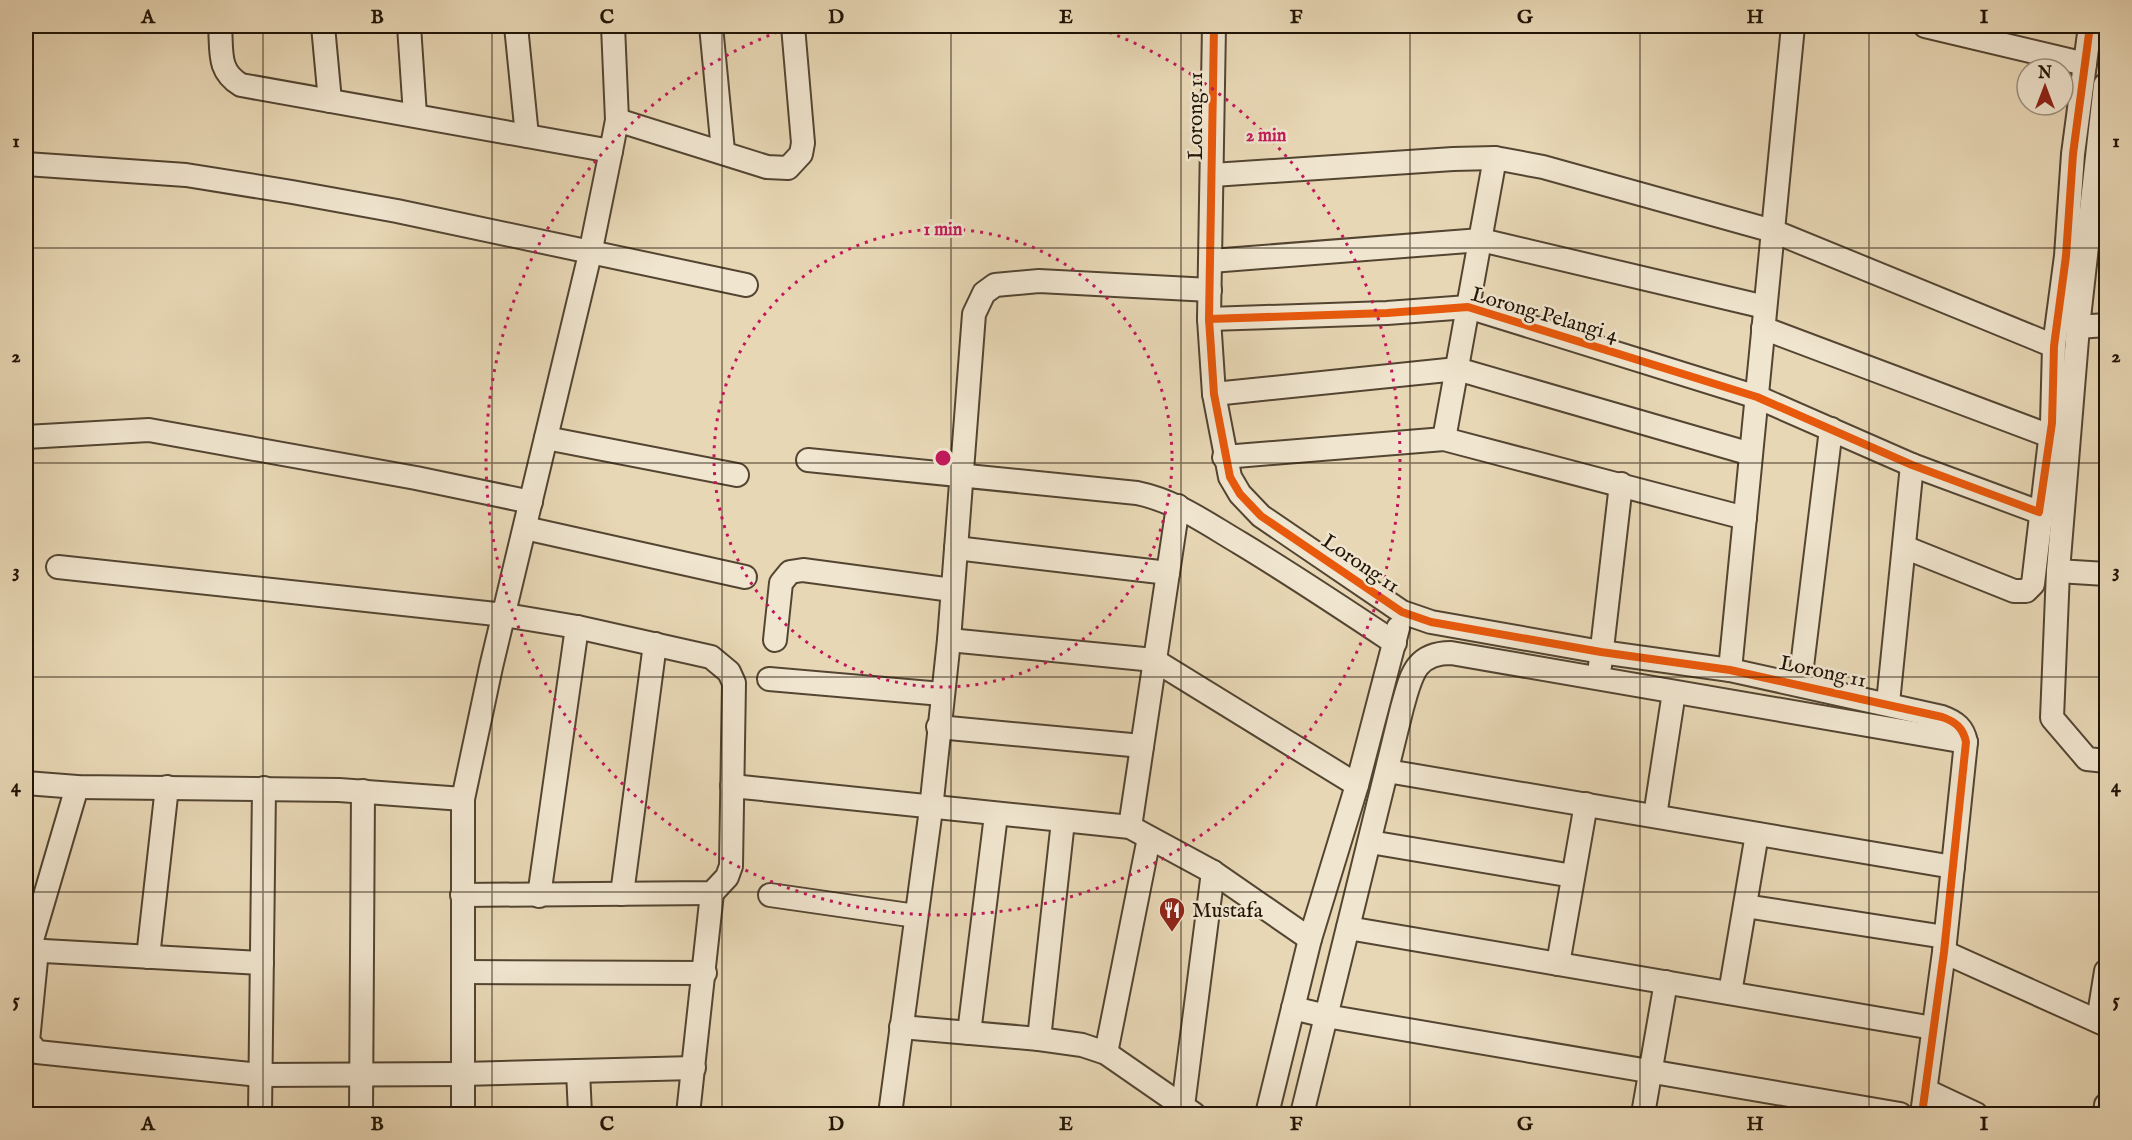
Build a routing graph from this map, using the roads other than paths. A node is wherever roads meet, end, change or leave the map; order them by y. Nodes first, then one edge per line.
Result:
1 (220, 26) edge
2 (323, 26) edge
3 (409, 26) edge
4 (516, 26) edge
5 (613, 26) edge
6 (711, 26) edge
7 (793, 26) edge
8 (1214, 26) edge
9 (1793, 26) edge
10 (1924, 26) edge
11 (2090, 26) edge
12 (2101, 76) edge
13 (330, 100) junction
14 (415, 115) junction
15 (617, 120) junction
16 (527, 136) junction
17 (611, 151) junction
18 (723, 151) junction
19 (1495, 158) junction
20 (26, 164) edge
21 (1213, 175) junction
22 (1773, 231) junction
23 (1481, 240) junction
24 (590, 254) junction
25 (1211, 261) junction
26 (746, 285) dead end
27 (1210, 290) junction
28 (1468, 306) junction
29 (1764, 318) junction
30 (1209, 320) junction
31 (2106, 325) edge
32 (2078, 327) junction
33 (2054, 346) junction
34 (1457, 369) junction
35 (1214, 394) junction
36 (1757, 397) junction
37 (1831, 429) junction
38 (2050, 436) junction
39 (26, 437) edge
40 (546, 438) junction
41 (1444, 439) junction
42 (1751, 454) junction
43 (1224, 457) junction
44 (808, 460) dead end
45 (1912, 465) junction
46 (961, 474) junction
47 (737, 475) dead end
48 (1621, 484) junction
49 (531, 502) junction
50 (1178, 506) junction
51 (2040, 512) junction
52 (1745, 518) junction
53 (525, 528) junction
54 (1904, 547) junction
55 (956, 548) junction
56 (58, 567) dead end
57 (2058, 571) junction
58 (1168, 573) junction
59 (2106, 574) edge
60 (745, 577) dead end
61 (952, 590) junction
62 (1402, 612) junction
63 (505, 615) junction
64 (577, 627) junction
65 (775, 640) dead end
66 (949, 640) junction
67 (1395, 643) junction
68 (655, 644) junction
69 (1601, 652) junction
70 (1154, 660) junction
71 (1730, 670) junction
72 (769, 679) dead end
73 (1600, 680) junction
74 (1800, 683) junction
75 (1674, 692) junction
76 (942, 694) junction
77 (1887, 703) junction
78 (939, 727) junction
79 (1966, 742) junction
80 (1142, 746) junction
81 (2106, 761) edge
82 (1388, 771) junction
83 (26, 783) edge
84 (1357, 785) junction
85 (732, 786) junction
86 (77, 787) junction
87 (167, 787) junction
88 (264, 788) junction
89 (363, 791) junction
90 (463, 799) junction
91 (1586, 804) junction
92 (931, 809) junction
93 (996, 815) junction
94 (1655, 816) junction
95 (1063, 821) junction
96 (1140, 832) junction
97 (1757, 834) junction
98 (1370, 842) junction
99 (1953, 867) junction
100 (1213, 872) junction
101 (1573, 876) junction
102 (712, 893) junction
103 (622, 894) junction
104 (462, 895) junction
105 (770, 895) dead end
106 (539, 896) junction
107 (1745, 906) junction
108 (916, 916) junction
109 (1348, 928) junction
110 (1310, 939) junction
111 (1944, 944) junction
112 (31, 950) edge
113 (148, 957) junction
114 (262, 963) junction
115 (1558, 964) junction
116 (2106, 971) edge
117 (463, 972) junction
118 (705, 974) junction
119 (1666, 982) junction
120 (1730, 993) junction
121 (1293, 1008) junction
122 (1326, 1016) junction
123 (2102, 1023) edge
124 (901, 1026) junction
125 (1933, 1028) junction
126 (969, 1032) junction
127 (1039, 1038) junction
128 (1106, 1053) junction
129 (694, 1068) junction
130 (578, 1071) junction
131 (1650, 1072) junction
132 (463, 1074) junction
133 (362, 1075) junction
134 (260, 1076) junction
135 (1927, 1091) junction
136 (2106, 1105) edge
137 (1189, 1110) edge
138 (260, 1114) edge
139 (361, 1114) edge
140 (463, 1114) edge
141 (580, 1114) edge
142 (688, 1114) edge
143 (891, 1114) edge
144 (1267, 1114) edge
145 (1302, 1114) edge
146 (1643, 1114) edge
147 (1900, 1114) edge
148 (1922, 1114) edge
149 (1976, 1114) edge
150 (2105, 1114) edge

1 - 13 street
2 - 13 street
3 - 14 street
4 - 16 street
5 - 15 street
6 - 18 street
7 - 18 street
8 - 21 street, Lorong 11
9 - 22 street
10 - 12 street
11 - 12 street
12 - 32 street
12 - 33 street
13 - 14 street
14 - 16 street
15 - 17 street
15 - 18 street
16 - 17 street
17 - 24 street
19 - 21 street
19 - 22 street
19 - 23 street
20 - 24 street
21 - 25 street, Lorong 11
22 - 29 street
22 - 33 street
23 - 25 street
23 - 28 street
23 - 29 street
24 - 26 street
24 - 40 street
25 - 27 street, Lorong 11
27 - 30 street, Lorong 11
27 - 46 street
28 - 30 street, Lorong Pelangi 4
28 - 34 street
28 - 36 street, Lorong Pelangi 4
29 - 36 street
29 - 38 street
30 - 35 street, Lorong 11
31 - 32 street
32 - 57 street
33 - 38 street
34 - 35 street
34 - 41 street
34 - 42 street
35 - 43 street, Lorong 11
36 - 37 street, Lorong Pelangi 4
36 - 42 street
37 - 45 street, Lorong Pelangi 4
37 - 74 street
38 - 51 street
39 - 49 street
40 - 47 street
40 - 49 street
41 - 43 street
41 - 48 street
42 - 52 street
43 - 62 street, Lorong 11
44 - 46 street
45 - 51 street, Lorong Pelangi 4
45 - 54 street
46 - 50 street
46 - 55 street
48 - 52 street
48 - 69 street
49 - 53 street
50 - 58 street
50 - 67 street
51 - 54 street
52 - 71 street
53 - 60 street
53 - 63 street
54 - 77 street
55 - 58 street
55 - 61 street
56 - 63 street
57 - 59 street
57 - 81 street
58 - 70 street
61 - 65 street
61 - 66 street
62 - 67 street
62 - 69 street, Lorong 11
63 - 64 street
63 - 90 street
64 - 68 street
64 - 106 street
66 - 70 street
66 - 76 street
67 - 84 street
68 - 85 street
68 - 103 street
69 - 71 street, Lorong 11
69 - 73 street
70 - 80 street
70 - 84 street
71 - 74 street, Lorong 11
72 - 76 street
73 - 75 street
73 - 82 street
74 - 77 street, Lorong 11
75 - 79 street
75 - 94 street
76 - 78 street
77 - 79 street, Lorong 11
78 - 80 street
78 - 92 street
79 - 99 street
80 - 96 street
82 - 91 street
82 - 98 street
83 - 86 street
84 - 110 street
85 - 92 street
85 - 102 street
86 - 87 street
86 - 112 street
87 - 88 street
87 - 113 street
88 - 89 street
88 - 114 street
89 - 90 street
89 - 133 street
90 - 104 street
91 - 94 street
91 - 101 street
92 - 93 street
92 - 108 street
93 - 95 street
93 - 126 street
94 - 97 street
95 - 96 street
95 - 127 street
96 - 100 street
96 - 128 street
97 - 99 street
97 - 107 street
98 - 101 street
98 - 109 street
99 - 111 street
100 - 110 street
100 - 137 street
101 - 115 street
102 - 103 street
102 - 118 street
103 - 106 street
104 - 106 street
104 - 117 street
105 - 108 street
107 - 111 street
107 - 120 street
108 - 124 street
109 - 115 street
109 - 122 street
110 - 121 street
111 - 123 street
111 - 125 street
112 - 113 street
112 - 134 street
113 - 114 street
114 - 134 street
115 - 119 street
116 - 123 street
117 - 118 street
117 - 132 street
118 - 129 street
119 - 120 street
119 - 131 street
120 - 125 street
121 - 122 street
121 - 144 street
122 - 131 street
122 - 145 street
124 - 126 street
124 - 143 street
125 - 135 street
126 - 127 street
127 - 128 street
128 - 137 street
129 - 130 street
129 - 142 street
130 - 132 street
130 - 141 street
131 - 146 street
131 - 147 street
132 - 133 street
132 - 140 street
133 - 134 street
133 - 139 street
134 - 138 street
135 - 148 street
135 - 149 street
136 - 150 street

